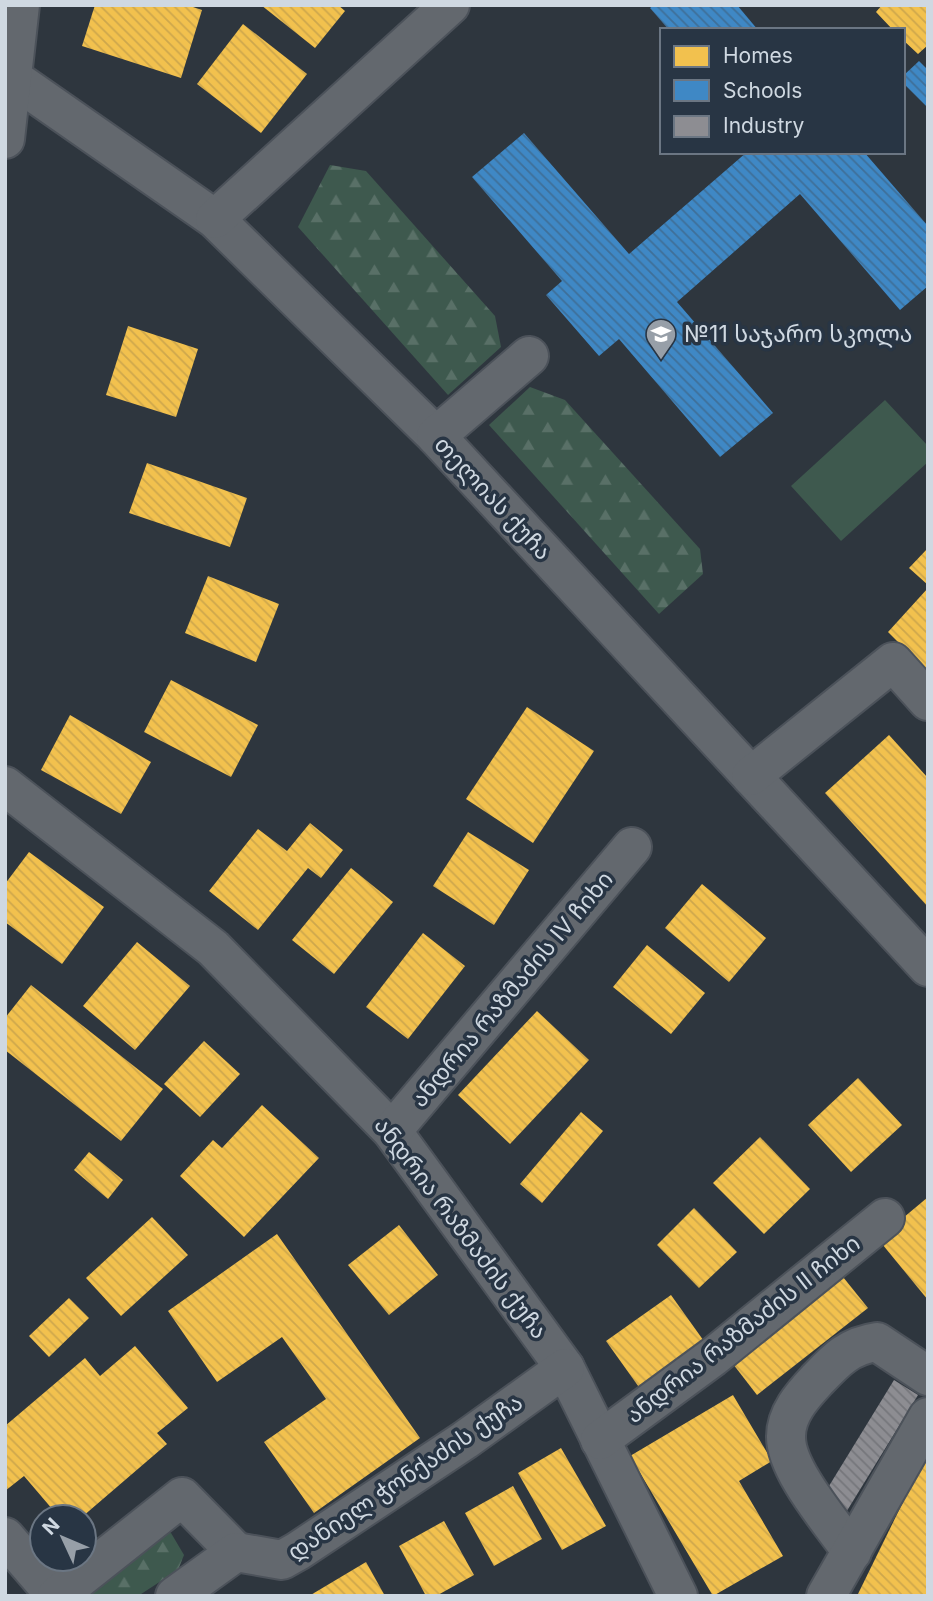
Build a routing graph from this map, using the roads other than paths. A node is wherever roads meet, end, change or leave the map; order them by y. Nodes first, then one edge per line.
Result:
1 (20, 5) edge
2 (450, 5) edge
3 (14, 79) junction
4 (5, 139) edge
5 (215, 219) junction
6 (529, 356) dead end
7 (436, 436) junction
8 (928, 701) edge
9 (751, 776) junction
10 (5, 786) edge
11 (632, 847) dead end
12 (928, 967) edge
13 (393, 1131) junction
14 (885, 1218) dead end
15 (565, 1368) junction
16 (928, 1376) edge
17 (928, 1417) edge
18 (600, 1440) junction
19 (5, 1537) edge
20 (236, 1552) junction
21 (852, 1552) junction
22 (56, 1596) edge
23 (175, 1596) edge
24 (678, 1596) edge
25 (826, 1596) edge

1 - 3 street
2 - 5 street
3 - 4 street
3 - 5 street, თელიას ქუჩა
5 - 7 street, თელიას ქუჩა
6 - 7 street
7 - 9 street, თელიას ქუჩა
8 - 9 street
9 - 12 street, თელიას ქუჩა
10 - 13 street, ანდრია რაზმაძის ქუჩა
11 - 13 street, ანდრია რაზმაძის IV ჩიხი
13 - 15 street, ანდრია რაზმაძის ქუჩა
14 - 18 street, ანდრია რაზმაძის II ჩიხი
15 - 18 street, ანდრია რაზმაძის ქუჩა
15 - 20 street, დანიელ ჭონქაძის ქუჩა
16 - 21 street
17 - 21 street
18 - 24 street, ანდრია რაზმაძის ქუჩა
19 - 22 street
20 - 22 street
20 - 23 street
21 - 25 street

